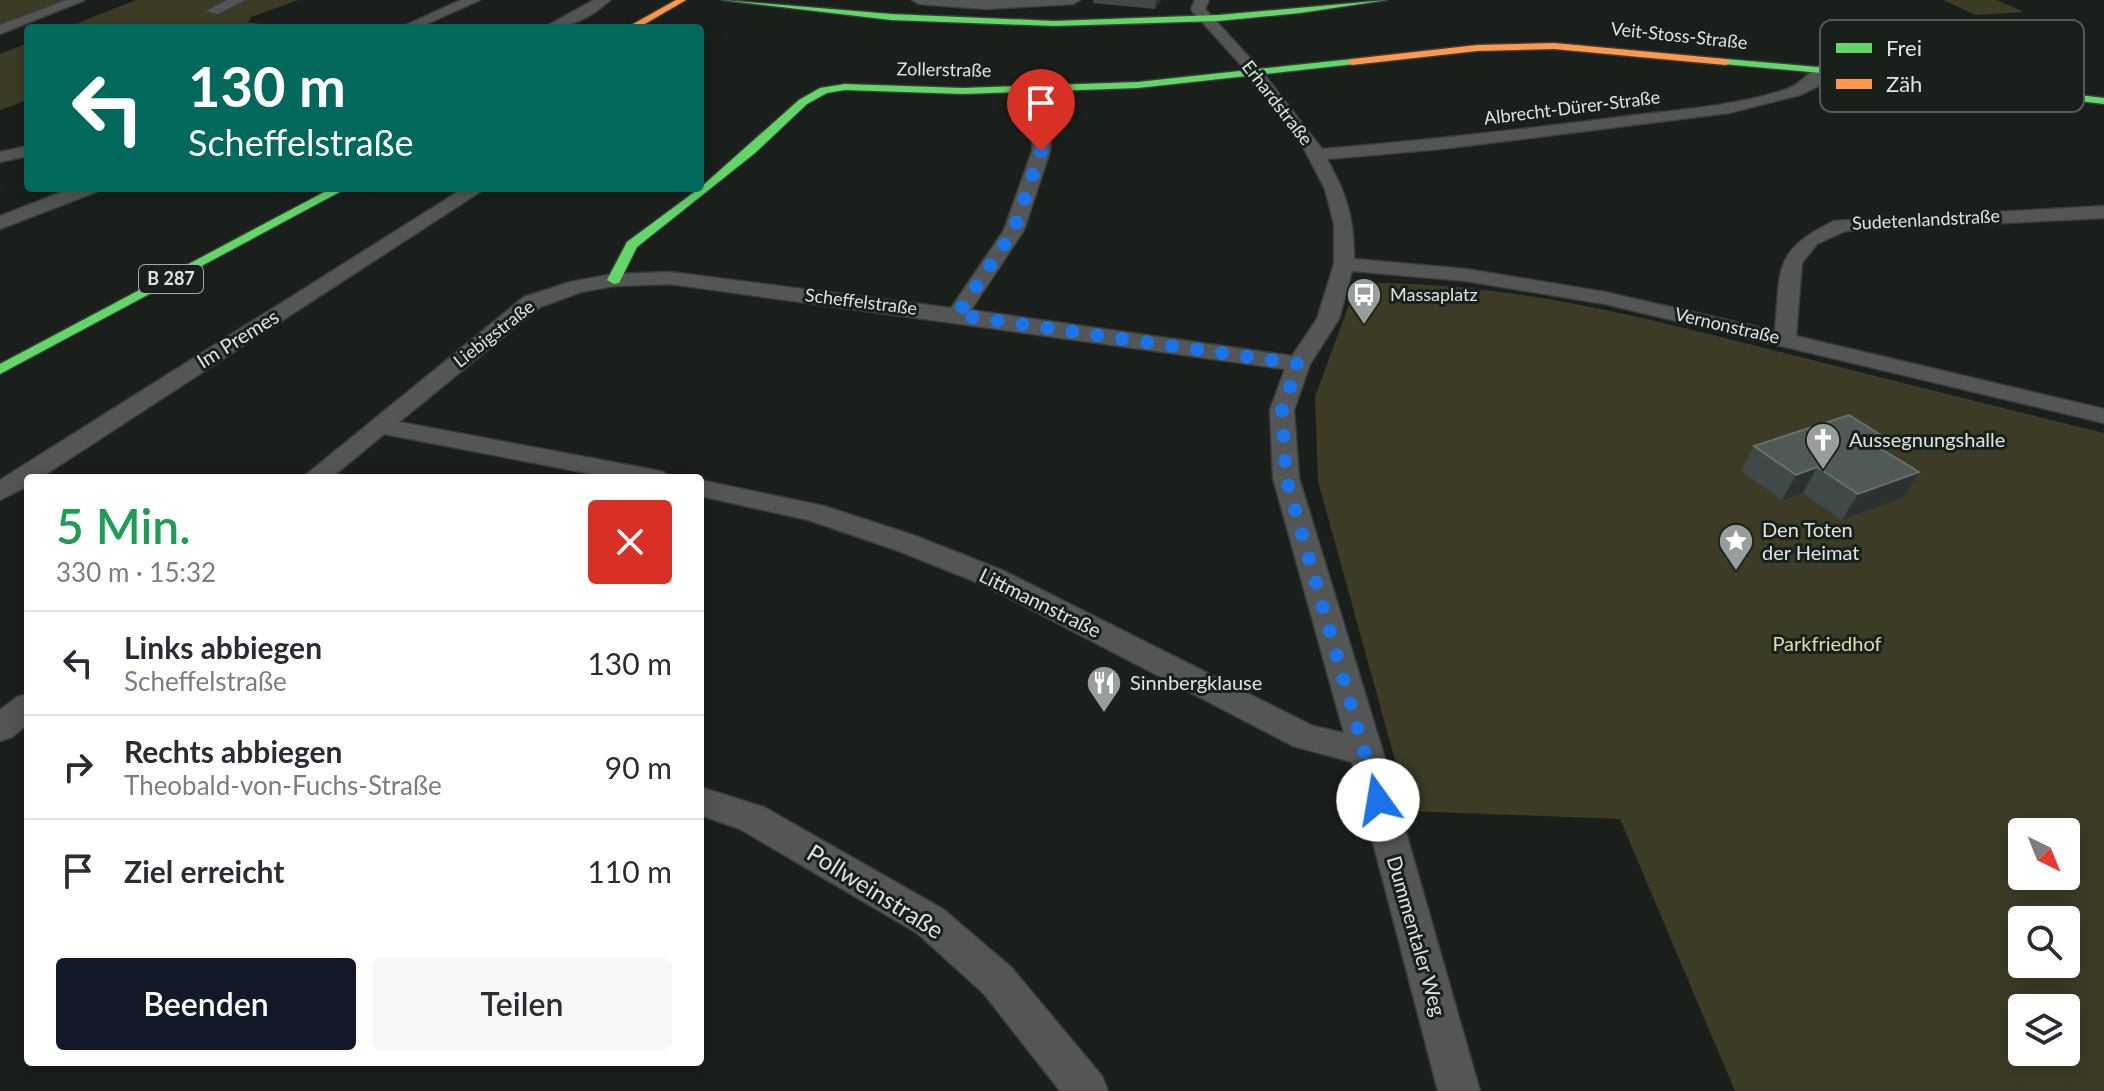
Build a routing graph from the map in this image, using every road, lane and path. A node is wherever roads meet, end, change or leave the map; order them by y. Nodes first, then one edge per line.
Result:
1 (78, 0) edge
2 (238, 0) edge
3 (473, 0) edge
4 (603, 0) edge
5 (666, 0) edge
6 (682, 0) edge
7 (726, 0) edge
8 (765, 0) edge
9 (919, 0) edge
10 (1073, 0) edge
11 (1202, 0) edge
12 (1383, 0) edge
13 (1021, 2) edge
14 (806, 9) junction
15 (213, 11) dead end
16 (1206, 20) junction
17 (416, 24) edge
18 (559, 24) edge
19 (623, 24) edge
20 (638, 24) edge
21 (0, 30) edge
22 (1820, 70) edge
23 (1820, 71) edge
24 (1255, 72) junction
25 (1045, 90) junction
26 (24, 152) edge
27 (1317, 155) junction
28 (0, 157) edge
29 (704, 188) edge
30 (79, 192) edge
31 (334, 192) edge
32 (471, 192) edge
33 (699, 192) edge
34 (2104, 212) edge
35 (0, 223) edge
36 (1344, 264) junction
37 (614, 280) junction
38 (957, 315) junction
39 (1785, 339) junction
40 (1298, 364) junction
41 (0, 370) edge
42 (2104, 416) edge
43 (380, 426) junction
44 (28, 474) edge
45 (320, 474) edge
46 (634, 474) edge
47 (24, 477) edge
48 (704, 489) edge
49 (0, 492) edge
50 (24, 709) edge
51 (0, 728) edge
52 (1366, 752) junction
53 (704, 802) edge
54 (1087, 1091) edge
55 (1459, 1091) edge

1 - 21 street
2 - 15 street
3 - 17 street
4 - 18 street
5 - 19 street
6 - 20 street
7 - 14 street
8 - 14 street
9 - 13 street
10 - 13 street
11 - 16 street
12 - 16 street
14 - 16 street
16 - 24 street, Erhardstraße
22 - 24 street, Veit-Stoss-Straße
23 - 27 street, Albrecht-Dürer-Straße
24 - 25 street, Zollerstraße
24 - 27 street, Erhardstraße
25 - 29 street, Zollerstraße
25 - 38 street
26 - 28 street
27 - 36 street, Erhardstraße
30 - 35 street
31 - 41 street, B 287
32 - 44 street, Im Premes
33 - 37 street, Zollerstraße
34 - 39 street, Sudetenlandstraße
36 - 39 street, Vernonstraße
36 - 40 street
37 - 38 street, Scheffelstraße
37 - 43 street, Liebigstraße
38 - 40 street, Scheffelstraße
39 - 42 street, Vernonstraße
40 - 52 street, Dummentaler Weg
43 - 45 street, Liebigstraße
43 - 46 street
47 - 49 street, Im Premes
48 - 52 street, Littmannstraße
50 - 51 street
52 - 55 street, Dummentaler Weg
53 - 54 street, Pollweinstraße

